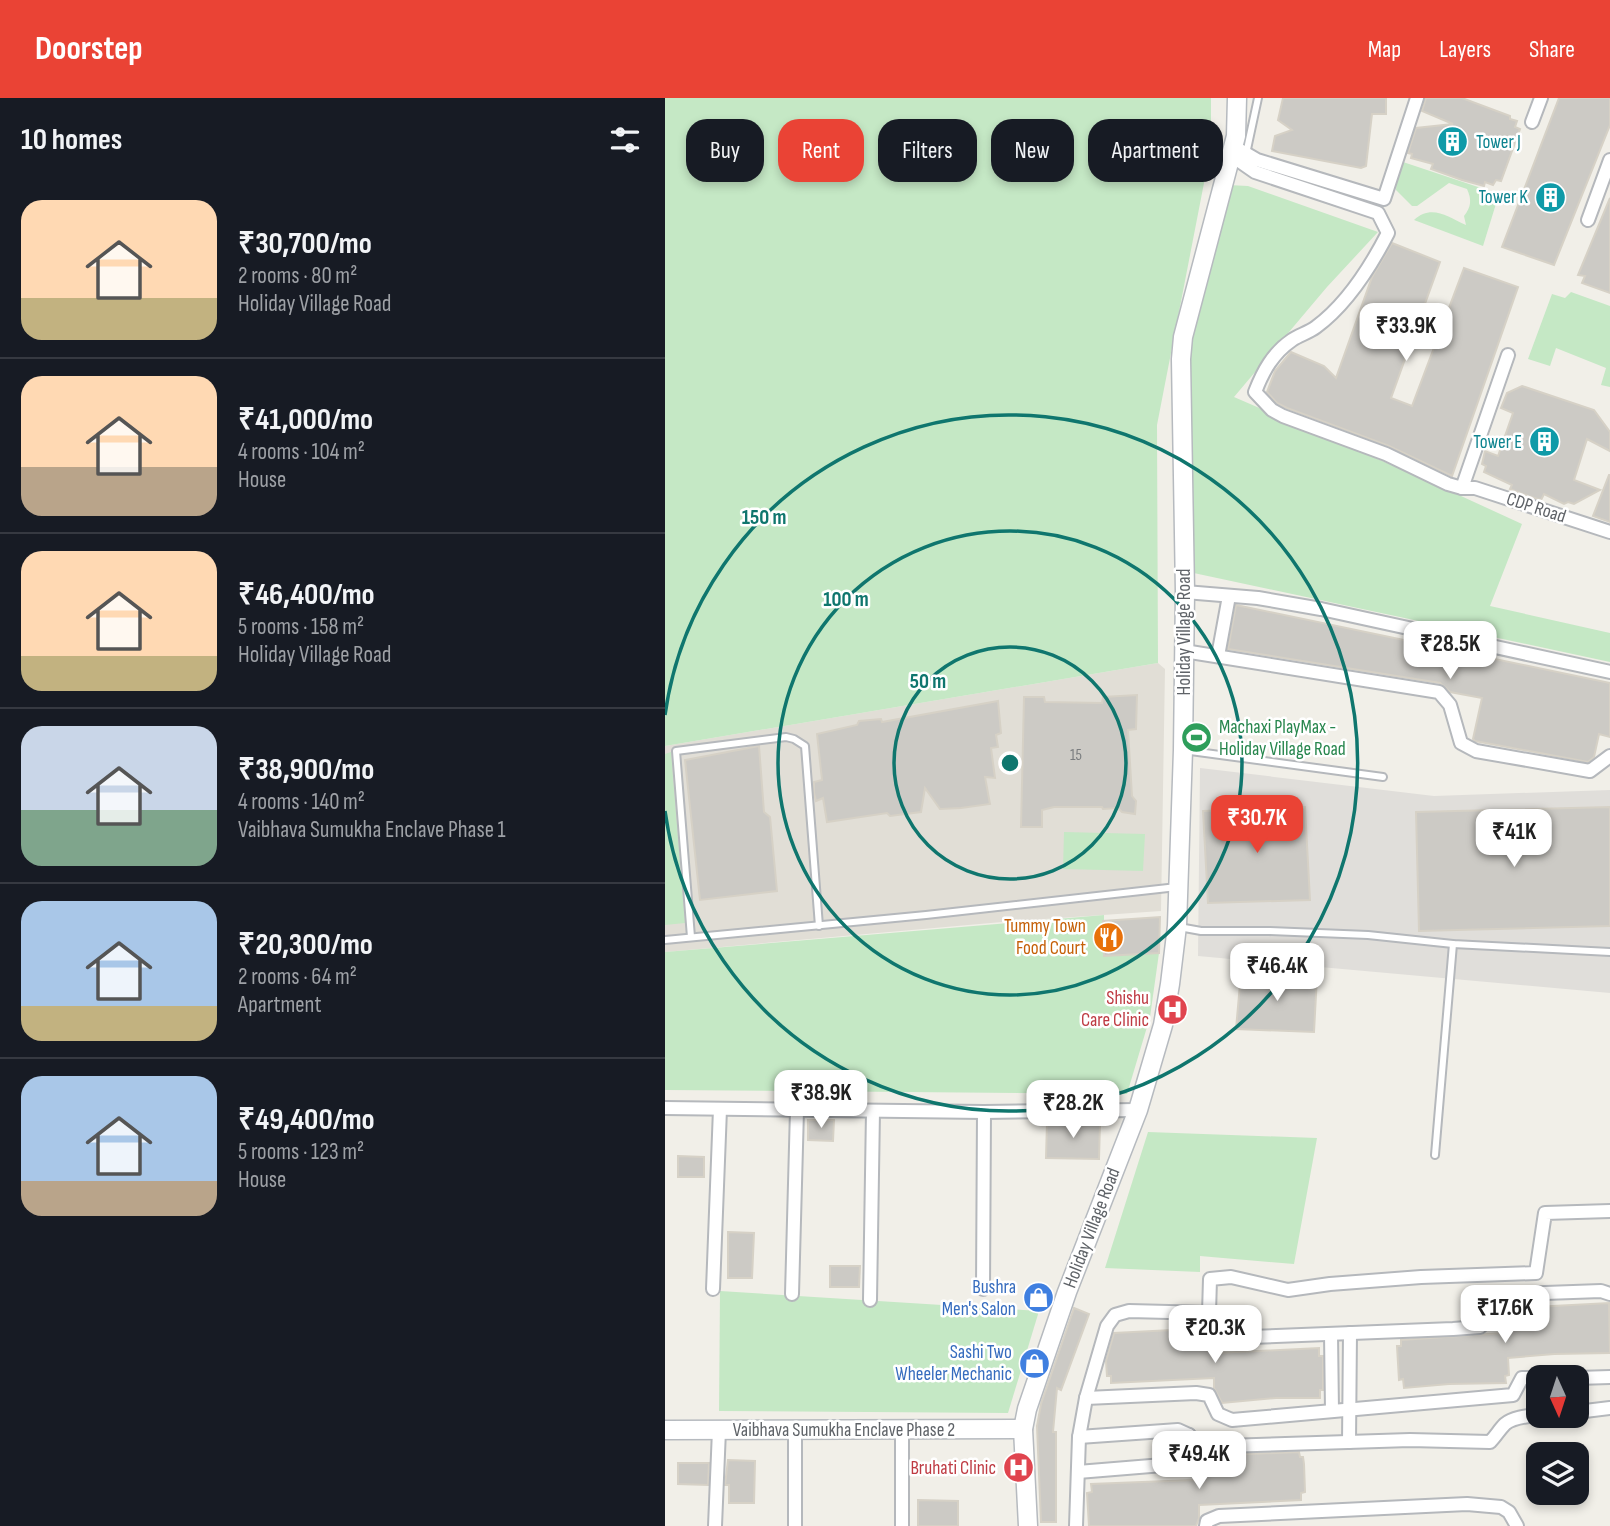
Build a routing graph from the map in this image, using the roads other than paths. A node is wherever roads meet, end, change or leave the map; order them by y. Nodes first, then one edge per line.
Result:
1 (1237, 98) edge
2 (1258, 98) edge
3 (1417, 98) edge
4 (1541, 98) edge
5 (1532, 122) dead end
6 (1237, 152) junction
7 (1610, 160) edge
8 (1588, 220) dead end
9 (1508, 355) dead end
10 (1462, 488) junction
11 (1610, 532) edge
12 (1185, 592) junction
13 (1229, 596) junction
14 (1184, 651) junction
15 (1218, 656) junction
16 (1610, 672) edge
17 (1183, 750) junction
18 (1610, 756) edge
19 (1383, 777) dead end
20 (1179, 887) junction
21 (819, 926) junction
22 (1177, 926) junction
23 (691, 937) junction
24 (665, 940) edge
25 (1453, 944) junction
26 (1610, 952) edge
27 (665, 1108) edge
28 (720, 1109) junction
29 (797, 1110) junction
30 (1138, 1110) junction
31 (873, 1111) junction
32 (984, 1112) junction
33 (1435, 1155) dead end
34 (1610, 1211) edge
35 (713, 1289) dead end
36 (983, 1289) dead end
37 (792, 1294) dead end
38 (1610, 1294) edge
39 (870, 1300) dead end
40 (1209, 1313) junction
41 (1350, 1333) junction
42 (1331, 1334) junction
43 (1589, 1377) edge
44 (1610, 1377) edge
45 (1526, 1378) edge
46 (1086, 1398) junction
47 (1610, 1408) edge
48 (1349, 1410) junction
49 (1332, 1411) junction
50 (1589, 1411) edge
51 (1526, 1417) edge
52 (665, 1430) edge
53 (719, 1430) junction
54 (795, 1430) junction
55 (902, 1430) junction
56 (1023, 1430) junction
57 (1189, 1435) junction
58 (1079, 1437) junction
59 (1349, 1442) junction
60 (1078, 1472) junction
61 (715, 1526) edge
62 (795, 1526) edge
63 (902, 1526) edge
64 (1028, 1526) edge
65 (1076, 1526) edge
66 (1206, 1526) edge
67 (1517, 1526) edge

1 - 6 street, Holiday Village Road
2 - 6 lane
3 - 6 street
4 - 5 street
6 - 10 street, CDP Road
6 - 12 street, Holiday Village Road
7 - 8 street
9 - 10 street
10 - 11 street, CDP Road
12 - 13 street
12 - 14 street, Holiday Village Road
13 - 15 street
13 - 16 street
14 - 15 street
14 - 17 street, Holiday Village Road
15 - 18 street
17 - 19 lane
17 - 20 street, Holiday Village Road
20 - 21 lane
20 - 22 street, Holiday Village Road
21 - 23 lane
21 - 23 lane
22 - 25 lane
22 - 30 street, Holiday Village Road
23 - 24 lane
25 - 26 lane
25 - 33 lane
27 - 28 street
28 - 29 street
28 - 35 street
29 - 31 street
29 - 37 street
30 - 32 street
30 - 56 street, Holiday Village Road
31 - 32 street
31 - 39 street
32 - 36 street
34 - 40 street
38 - 41 street
40 - 42 street
40 - 46 street
41 - 42 street
41 - 48 street
42 - 49 street
43 - 44 street
45 - 48 street
46 - 49 street
46 - 58 street
47 - 50 street
48 - 49 street
48 - 59 street
51 - 59 street
52 - 53 street, Vaibhava Sumukha Enclave Phase 2
53 - 54 street, Vaibhava Sumukha Enclave Phase 2
53 - 61 street
54 - 55 street, Vaibhava Sumukha Enclave Phase 2
54 - 62 street
55 - 56 street, Vaibhava Sumukha Enclave Phase 2
55 - 63 street
56 - 64 street, Holiday Village Road
57 - 58 street
57 - 59 street
57 - 60 street
58 - 60 street
60 - 65 street
66 - 67 street

